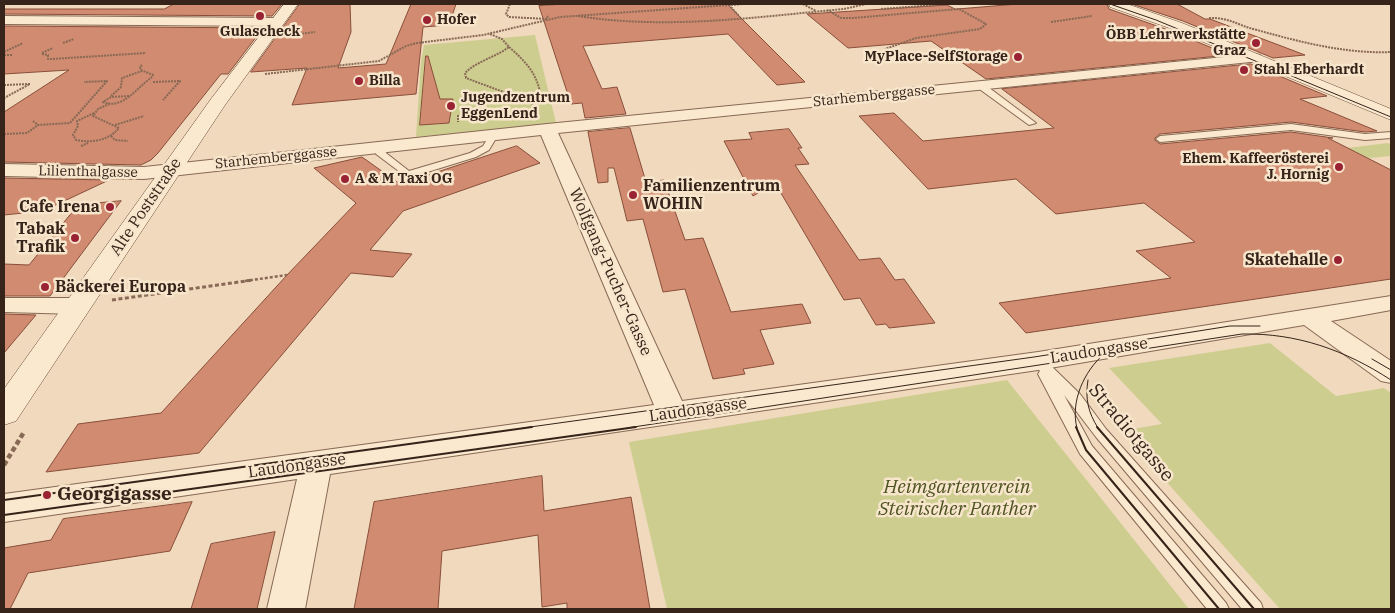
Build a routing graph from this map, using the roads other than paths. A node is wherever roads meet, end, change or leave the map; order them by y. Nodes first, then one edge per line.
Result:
1 (292, 4) edge
2 (1115, 4) edge
3 (4, 20) edge
4 (282, 29) junction
5 (1255, 58) junction
6 (981, 86) junction
7 (1391, 115) edge
8 (1032, 123) dead end
9 (544, 124) junction
10 (494, 135) junction
11 (1390, 136) edge
12 (1160, 139) dead end
13 (381, 147) junction
14 (4, 170) edge
15 (171, 170) junction
16 (1391, 304) edge
17 (4, 305) edge
18 (78, 306) junction
19 (1309, 317) junction
20 (1038, 361) junction
21 (1391, 374) edge
22 (4, 413) edge
23 (673, 414) junction
24 (316, 464) junction
25 (4, 508) edge
26 (286, 609) edge
27 (1219, 609) edge
28 (1254, 609) edge

1 - 4 main road, Alte Poststraße
2 - 5 main road
3 - 4 street
4 - 15 main road, Alte Poststraße
5 - 6 street, Starhemberggasse
5 - 7 main road
6 - 8 lane
6 - 9 street, Starhemberggasse
9 - 10 street, Starhemberggasse
9 - 23 street, Wolfgang-Pucher-Gasse
10 - 13 street, Starhemberggasse
10 - 13 lane
11 - 12 lane
13 - 15 street, Starhemberggasse
14 - 15 street, Lilienthalgasse
15 - 18 main road, Alte Poststraße
16 - 19 street, Laudongasse
17 - 18 street
18 - 22 main road, Alte Poststraße
19 - 20 street, Laudongasse
19 - 21 street
20 - 23 street, Laudongasse
20 - 27 lane, Stradiotgasse
20 - 28 lane, Stradiotgasse
23 - 24 street, Laudongasse
24 - 25 street, Laudongasse
24 - 26 street

